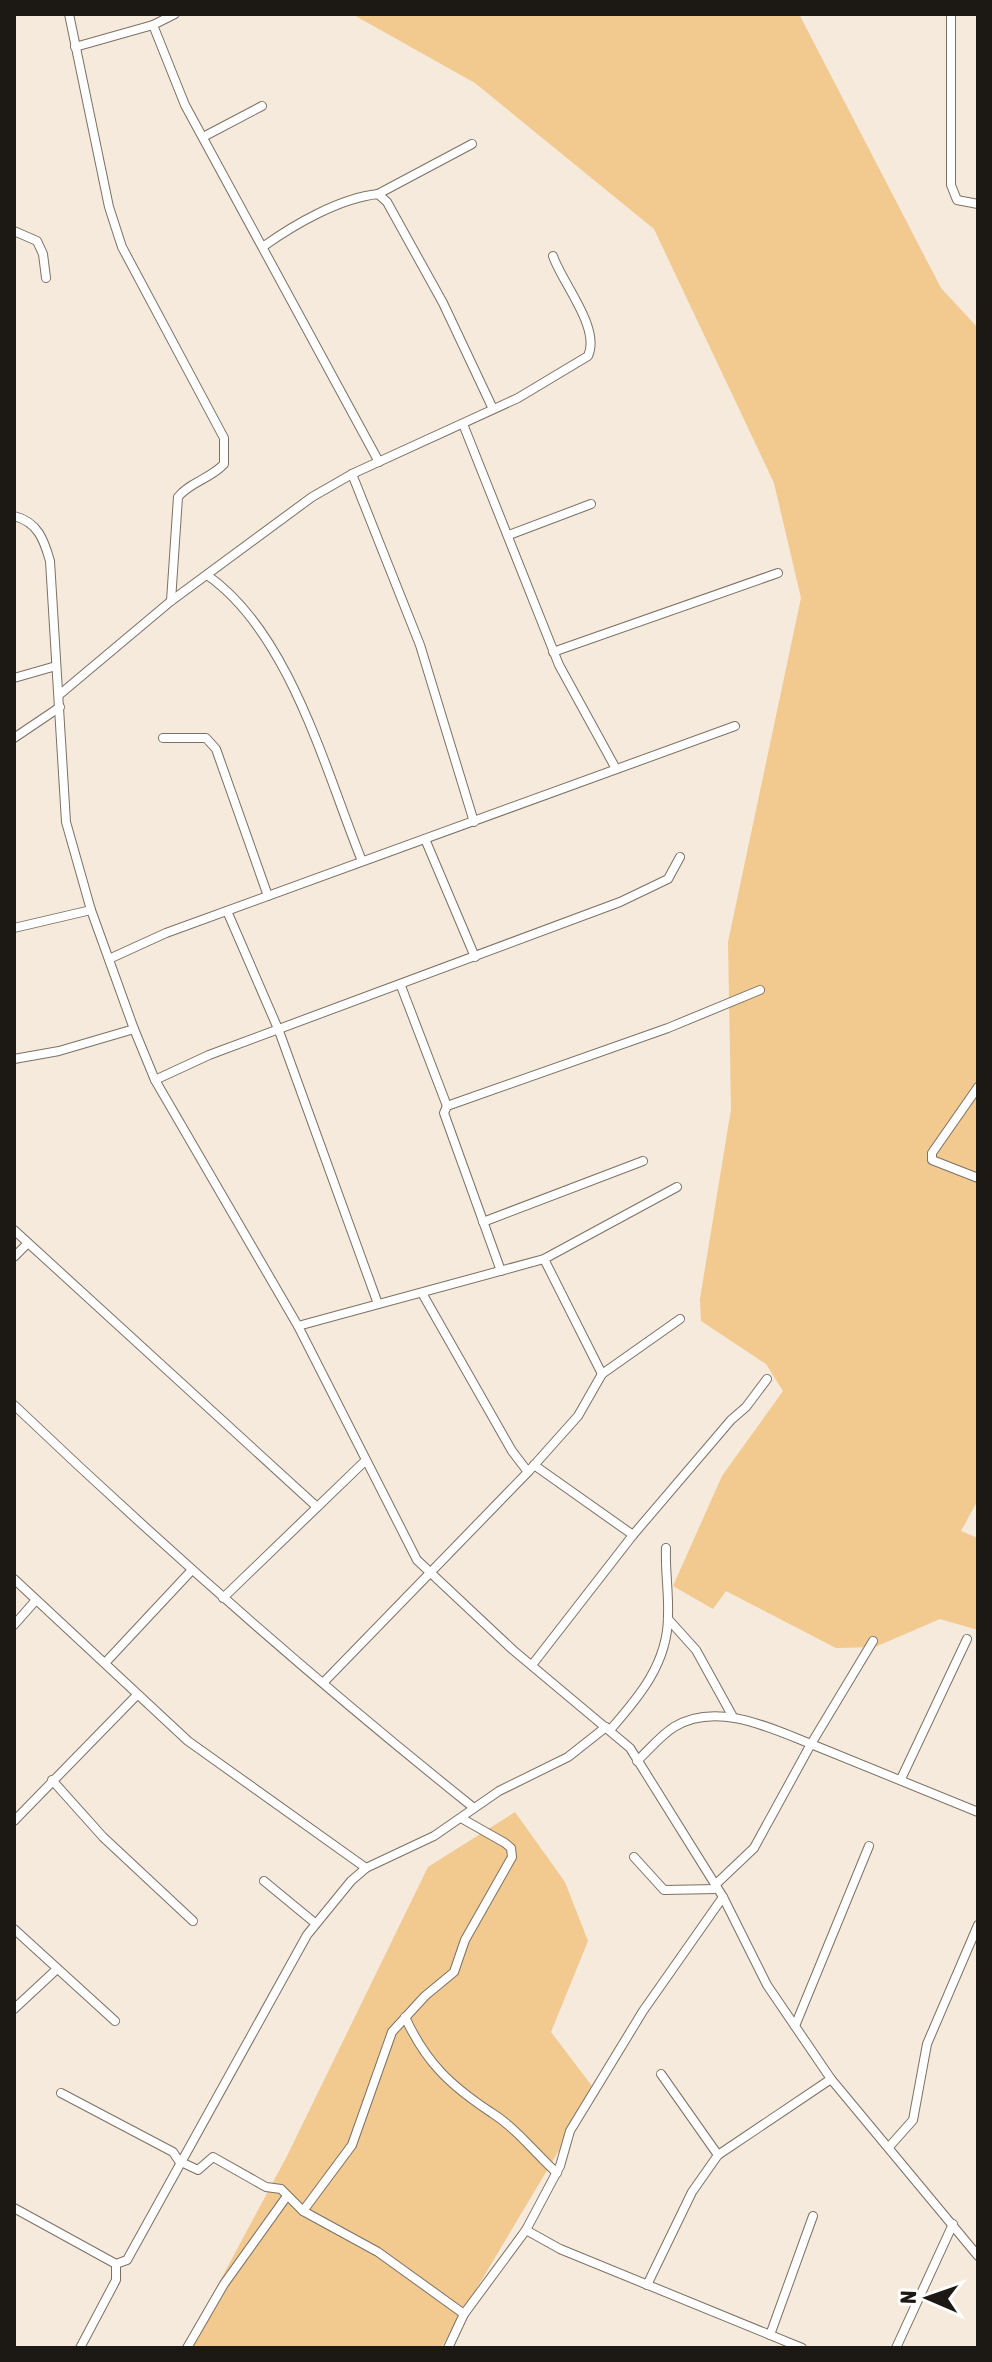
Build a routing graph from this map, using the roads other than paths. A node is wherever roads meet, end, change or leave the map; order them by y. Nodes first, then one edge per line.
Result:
1 (69, 14) edge
2 (175, 14) edge
3 (951, 14) edge
4 (153, 25) junction
5 (75, 47) junction
6 (262, 106) dead end
7 (205, 136) junction
8 (472, 144) dead end
9 (378, 194) junction
10 (978, 204) edge
11 (14, 231) edge
12 (264, 246) junction
13 (553, 256) dead end
14 (46, 278) dead end
15 (493, 409) junction
16 (463, 424) junction
17 (379, 462) junction
18 (352, 474) junction
19 (591, 504) dead end
20 (14, 516) edge
21 (509, 535) junction
22 (778, 573) dead end
23 (207, 575) junction
24 (171, 601) junction
25 (553, 652) junction
26 (56, 666) junction
27 (14, 678) edge
28 (59, 695) junction
29 (60, 707) junction
30 (735, 726) dead end
31 (14, 738) edge
32 (163, 738) dead end
33 (615, 767) junction
34 (474, 822) junction
35 (425, 839) junction
36 (680, 857) dead end
37 (362, 861) junction
38 (268, 896) junction
39 (91, 910) junction
40 (227, 911) junction
41 (14, 928) edge
42 (475, 957) junction
43 (109, 959) junction
44 (401, 986) junction
45 (760, 990) dead end
46 (134, 1029) junction
47 (279, 1031) junction
48 (14, 1059) edge
49 (155, 1080) junction
50 (978, 1087) edge
51 (447, 1106) junction
52 (643, 1161) dead end
53 (978, 1178) edge
54 (677, 1187) dead end
55 (483, 1222) junction
56 (14, 1230) edge
57 (28, 1243) junction
58 (14, 1257) edge
59 (544, 1259) junction
60 (501, 1271) junction
61 (422, 1293) junction
62 (378, 1304) junction
63 (680, 1319) dead end
64 (298, 1326) junction
65 (602, 1374) junction
66 (767, 1379) dead end
67 (14, 1405) edge
68 (365, 1461) junction
69 (531, 1469) junction
70 (317, 1507) junction
71 (633, 1535) junction
72 (666, 1548) dead end
73 (191, 1571) junction
74 (428, 1574) junction
75 (14, 1579) edge
76 (223, 1598) junction
77 (36, 1600) junction
78 (668, 1619) junction
79 (14, 1625) edge
80 (967, 1639) dead end
81 (873, 1641) dead end
82 (105, 1663) junction
83 (532, 1665) junction
84 (323, 1683) junction
85 (137, 1695) junction
86 (733, 1717) junction
87 (608, 1729) junction
88 (811, 1744) junction
89 (637, 1761) junction
90 (901, 1779) junction
91 (52, 1780) junction
92 (474, 1808) junction
93 (978, 1812) edge
94 (461, 1818) junction
95 (14, 1821) edge
96 (869, 1846) dead end
97 (634, 1857) dead end
98 (366, 1868) junction
99 (264, 1881) dead end
100 (718, 1891) junction
101 (193, 1921) dead end
102 (315, 1923) junction
103 (978, 1925) edge
104 (14, 1929) edge
105 (57, 1969) junction
106 (14, 2009) edge
107 (405, 2017) junction
108 (115, 2021) dead end
109 (795, 2026) junction
110 (661, 2074) dead end
111 (831, 2079) junction
112 (61, 2093) dead end
113 (889, 2147) junction
114 (718, 2155) junction
115 (179, 2161) junction
116 (557, 2173) junction
117 (287, 2196) junction
118 (14, 2208) edge
119 (303, 2211) junction
120 (813, 2216) dead end
121 (953, 2224) junction
122 (526, 2230) junction
123 (978, 2256) edge
124 (116, 2264) junction
125 (647, 2285) junction
126 (464, 2314) junction
127 (770, 2335) junction
128 (80, 2348) edge
129 (187, 2348) edge
130 (448, 2348) edge
131 (802, 2348) edge
132 (896, 2348) edge

1 - 5 street
2 - 4 street
3 - 10 street
4 - 5 street
4 - 7 street
5 - 24 street
6 - 7 street
7 - 12 street
8 - 9 street
9 - 12 street
9 - 15 street
11 - 14 street
12 - 17 street
13 - 15 street
15 - 16 street
16 - 17 street
16 - 21 street
17 - 18 street
18 - 23 street
18 - 34 street
19 - 21 street
20 - 26 street
21 - 25 street
22 - 25 street
23 - 24 street
23 - 37 street
24 - 28 street
25 - 33 street
26 - 27 street
26 - 28 street
28 - 29 street
29 - 31 street
29 - 39 street
30 - 33 street
32 - 38 street
33 - 34 street
34 - 35 street
35 - 37 street
35 - 42 street
36 - 42 street
37 - 38 street
38 - 40 street
39 - 41 street
39 - 43 street
40 - 43 street
40 - 47 street
42 - 44 street
43 - 46 street
44 - 47 street
44 - 51 street
45 - 51 street
46 - 48 street
46 - 49 street
47 - 49 street
47 - 62 street
49 - 64 street
50 - 53 street
51 - 55 street
52 - 55 street
54 - 59 street
55 - 60 street
56 - 57 street
57 - 58 street
57 - 70 street
59 - 60 street
59 - 65 street
60 - 61 street
61 - 62 street
61 - 69 street
62 - 64 street
63 - 65 street
64 - 68 street
65 - 69 street
66 - 71 street
67 - 73 street
68 - 70 street
68 - 74 street
69 - 71 street
69 - 74 street
70 - 76 street
71 - 83 street
72 - 78 street
73 - 76 street
73 - 82 street
74 - 83 street
74 - 84 street
75 - 77 street
76 - 84 street
77 - 79 street
77 - 82 street
78 - 86 street
78 - 87 street
80 - 90 street
81 - 88 street
82 - 85 street
83 - 87 street
84 - 92 street
85 - 91 street
85 - 98 street
86 - 88 street
86 - 89 street
87 - 89 street
87 - 92 street
88 - 90 street
88 - 100 street
89 - 100 street
90 - 93 street
91 - 95 street
91 - 101 street
92 - 94 street
94 - 98 street
94 - 107 street
96 - 109 street
97 - 100 street
98 - 102 street
99 - 102 street
100 - 109 street
100 - 116 street
102 - 115 street
103 - 113 street
104 - 105 street
105 - 106 street
105 - 108 street
107 - 116 street
107 - 119 street
109 - 111 street
110 - 114 street
111 - 113 street
111 - 114 street
112 - 115 street
113 - 121 street
114 - 125 street
115 - 117 street
115 - 124 street
116 - 122 street
117 - 119 street
117 - 129 street
118 - 124 street
119 - 126 street
120 - 127 street
121 - 123 street
121 - 132 street
122 - 125 street
122 - 126 street
124 - 128 street
125 - 127 street
126 - 130 street
127 - 131 street

